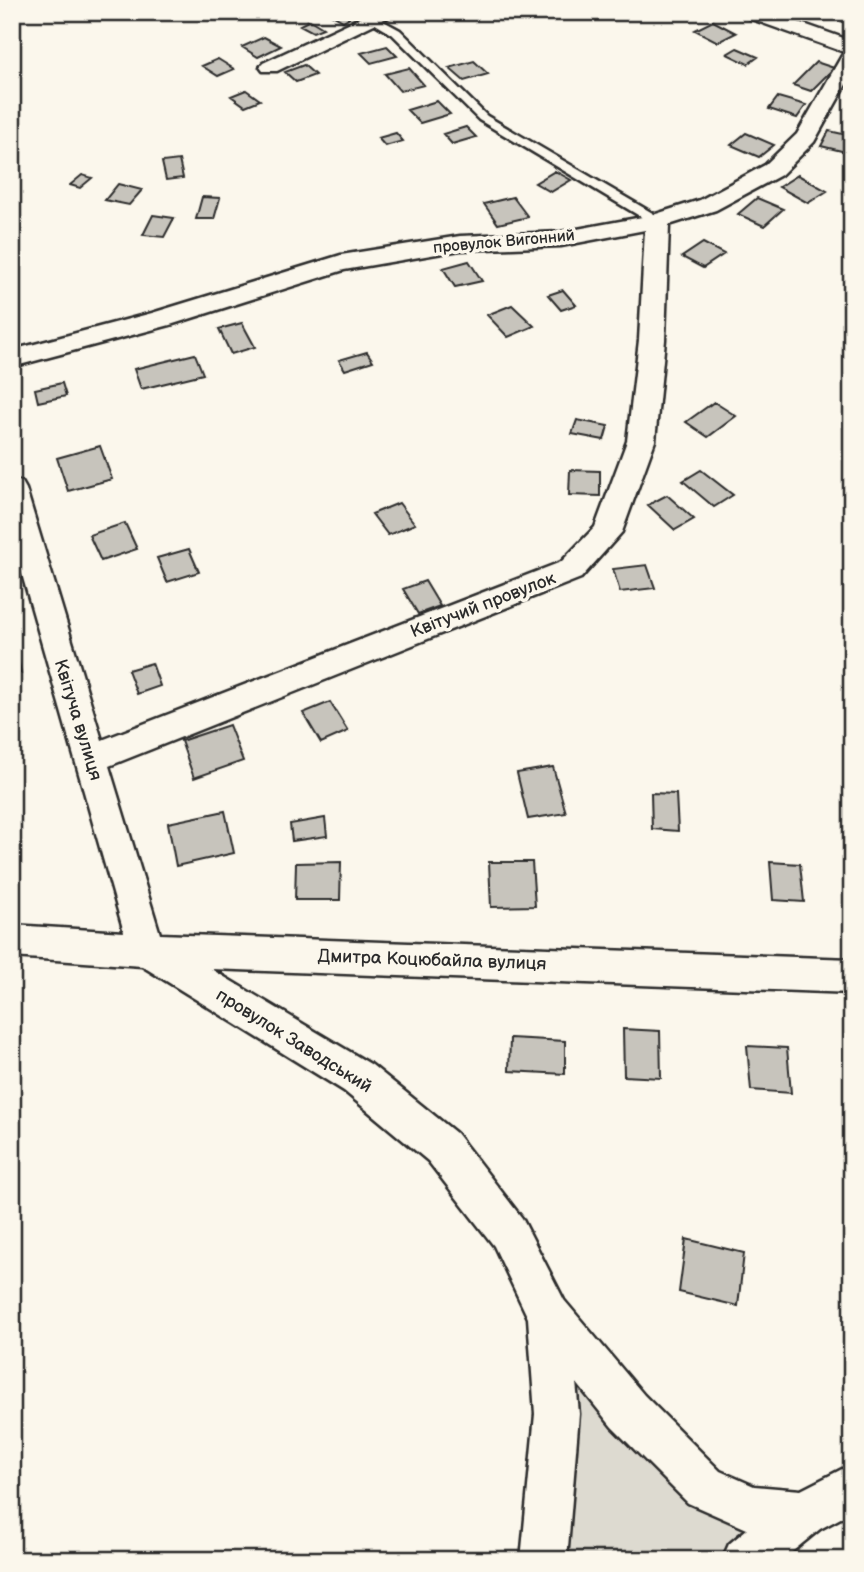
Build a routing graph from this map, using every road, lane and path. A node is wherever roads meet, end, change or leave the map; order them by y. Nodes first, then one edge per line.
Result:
1 (750, 12) edge
2 (382, 16) edge
3 (852, 48) edge
4 (852, 55) edge
5 (270, 67) dead end
6 (657, 221) junction
7 (12, 359) edge
8 (12, 489) edge
9 (90, 759) junction
10 (12, 941) edge
11 (147, 950) junction
12 (852, 976) edge
13 (549, 1315) junction
14 (852, 1488) edge
15 (804, 1513) junction
16 (544, 1560) edge
17 (745, 1560) edge

1 - 3 street
2 - 5 street
2 - 6 lane
4 - 6 street, провулок Вигонний
6 - 7 street, провулок Вигонний
6 - 9 street, Квітучий провулок
8 - 9 street, Квітуча вулиця
9 - 11 street, Квітуча вулиця
10 - 11 street, Дмитра Коцюбайла вулиця
11 - 12 street, Дмитра Коцюбайла вулиця
11 - 13 street, провулок Заводський
13 - 15 street
13 - 16 street
14 - 15 street
15 - 17 street

